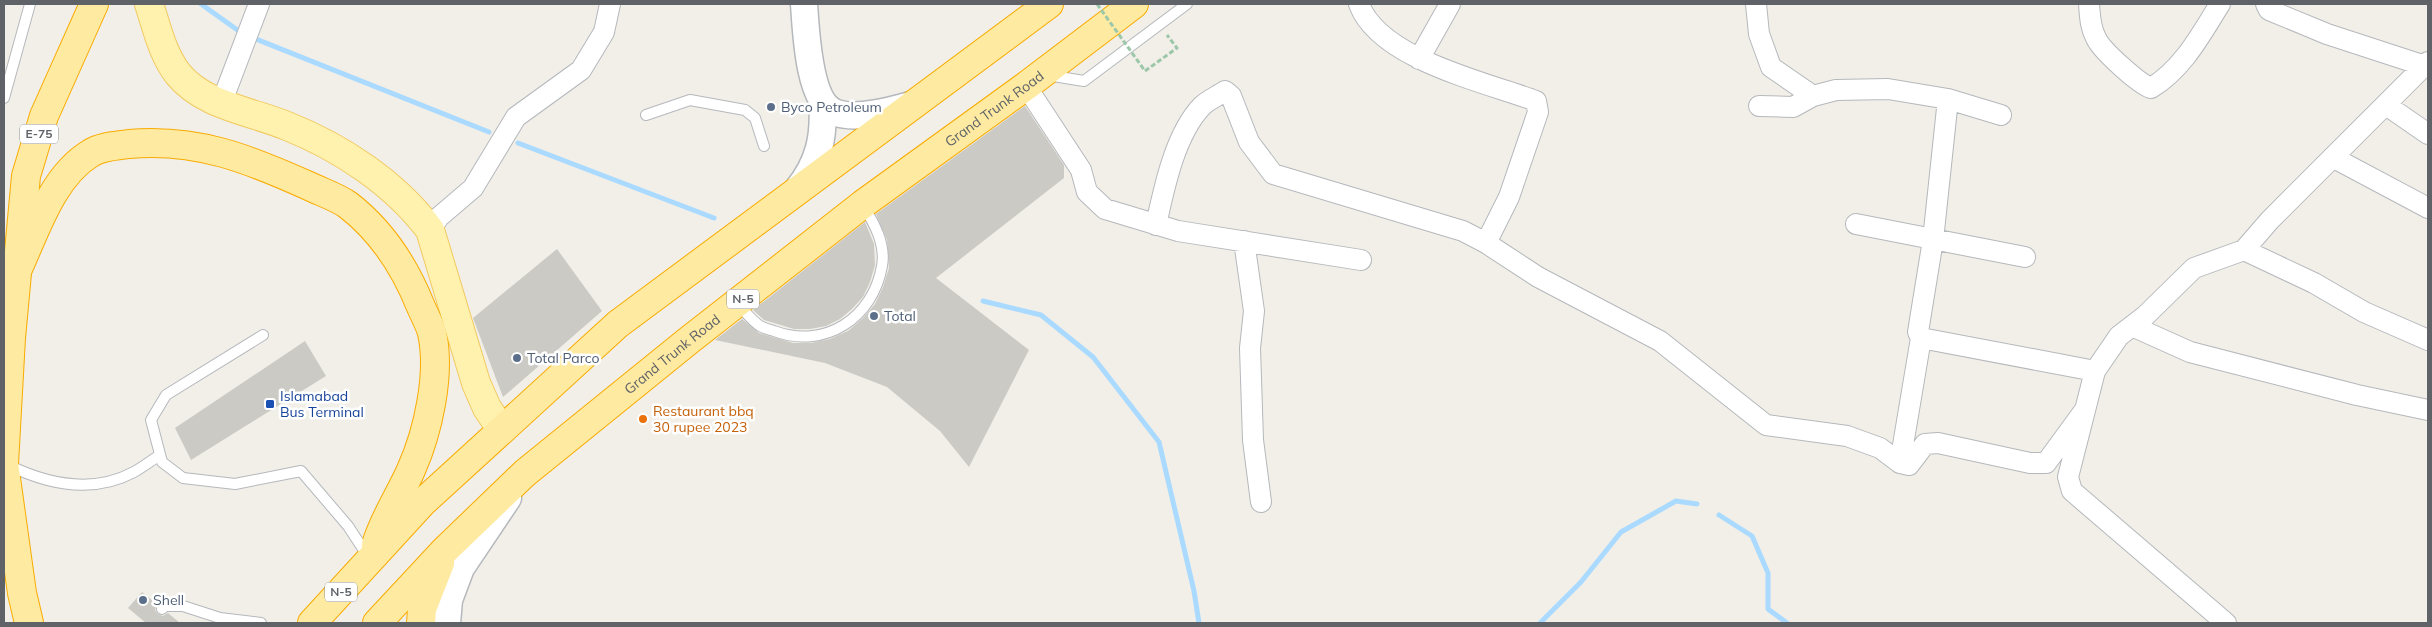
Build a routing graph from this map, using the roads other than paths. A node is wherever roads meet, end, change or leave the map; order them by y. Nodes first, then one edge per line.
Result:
1 (30, 4) edge
2 (94, 4) edge
3 (149, 4) edge
4 (610, 4) edge
5 (804, 4) edge
6 (1049, 4) edge
7 (1134, 4) edge
8 (1187, 4) edge
9 (1359, 4) edge
10 (1450, 4) edge
11 (1756, 4) edge
12 (2089, 4) edge
13 (2220, 4) edge
14 (2266, 4) edge
15 (256, 11) edge
16 (1419, 59) junction
17 (2426, 64) edge
18 (1034, 80) junction
19 (1813, 96) junction
20 (4, 98) edge
21 (1948, 99) junction
22 (822, 101) junction
23 (919, 102) junction
24 (221, 104) junction
25 (2386, 105) junction
26 (1759, 106) dead end
27 (646, 115) dead end
28 (2001, 116) dead end
29 (2428, 134) edge
30 (764, 146) dead end
31 (2334, 158) junction
32 (793, 194) junction
33 (863, 204) junction
34 (2428, 208) edge
35 (1856, 224) dead end
36 (1156, 225) junction
37 (430, 230) junction
38 (1934, 240) junction
39 (1244, 241) junction
40 (1486, 243) junction
41 (2244, 250) junction
42 (2026, 257) dead end
43 (1360, 260) dead end
44 (16, 273) junction
45 (737, 304) junction
46 (2132, 326) junction
47 (263, 335) dead end
48 (1921, 338) junction
49 (2428, 340) edge
50 (2095, 370) junction
51 (2428, 410) edge
52 (2084, 411) junction
53 (502, 430) junction
54 (160, 455) junction
55 (1900, 463) junction
56 (4, 464) edge
57 (525, 473) junction
58 (1261, 502) dead end
59 (445, 550) junction
60 (371, 561) junction
61 (162, 609) dead end
62 (29, 623) edge
63 (261, 623) edge
64 (312, 623) edge
65 (377, 623) edge
66 (421, 623) edge
67 (447, 623) edge
68 (2226, 623) edge

1 - 20 lane
2 - 44 highway, E-75
3 - 24 main road
4 - 37 street
5 - 22 street
6 - 23 highway, N-5
7 - 18 highway, Grand Trunk Road / N-5
8 - 18 lane
9 - 16 street
10 - 16 street
11 - 19 street
12 - 13 street
14 - 17 street
15 - 24 street
16 - 40 street
17 - 25 street
18 - 33 highway, Grand Trunk Road / N-5
18 - 36 street
19 - 21 street
19 - 26 street
21 - 28 street
21 - 38 street
22 - 23 street
22 - 32 street
23 - 32 highway, N-5
24 - 37 main road
25 - 29 street
25 - 31 street
27 - 30 lane
31 - 34 street
31 - 41 street
32 - 53 highway, N-5
33 - 45 highway, Grand Trunk Road / N-5
33 - 45 lane
35 - 38 street
36 - 39 street
36 - 40 street
37 - 53 main road
38 - 42 street
38 - 48 street
39 - 43 street
39 - 58 street
40 - 55 street
41 - 46 street
41 - 49 street
44 - 56 highway, E-75
44 - 60 highway
45 - 57 highway, Grand Trunk Road / N-5
46 - 50 street
46 - 51 street
47 - 54 lane
48 - 50 street
48 - 55 street
50 - 52 street
52 - 55 street
52 - 68 street
53 - 60 highway, N-5
54 - 56 lane
54 - 60 lane
56 - 62 highway, E-75
57 - 59 highway, Grand Trunk Road / N-5
57 - 67 street
59 - 65 highway, Grand Trunk Road / N-5
59 - 66 highway
60 - 64 highway, N-5
61 - 63 lane

